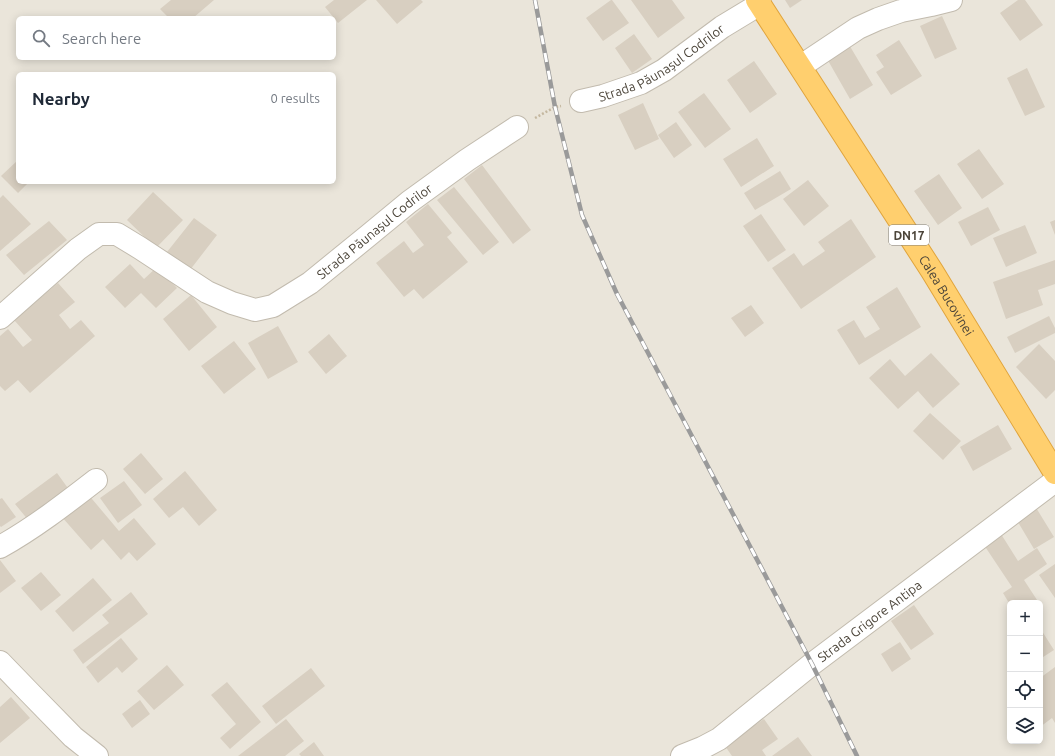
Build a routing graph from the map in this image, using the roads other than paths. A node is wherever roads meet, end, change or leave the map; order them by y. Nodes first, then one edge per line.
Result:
1 (951, 0) edge
2 (758, 2) edge
3 (801, 66) junction
4 (580, 101) road end
5 (517, 127) road end
6 (0, 318) edge
7 (1055, 473) edge
8 (96, 480) dead end
9 (1055, 481) edge
10 (0, 547) edge
11 (0, 662) edge
12 (685, 755) edge
13 (97, 756) edge

1 - 3 street
2 - 3 highway, Calea Bucovinei / DN17
2 - 4 street, Strada Păunașul Codrilor
3 - 7 highway, Calea Bucovinei / DN17
5 - 6 street, Strada Păunașul Codrilor
8 - 10 street
9 - 12 street, Strada Grigore Antipa
11 - 13 street

